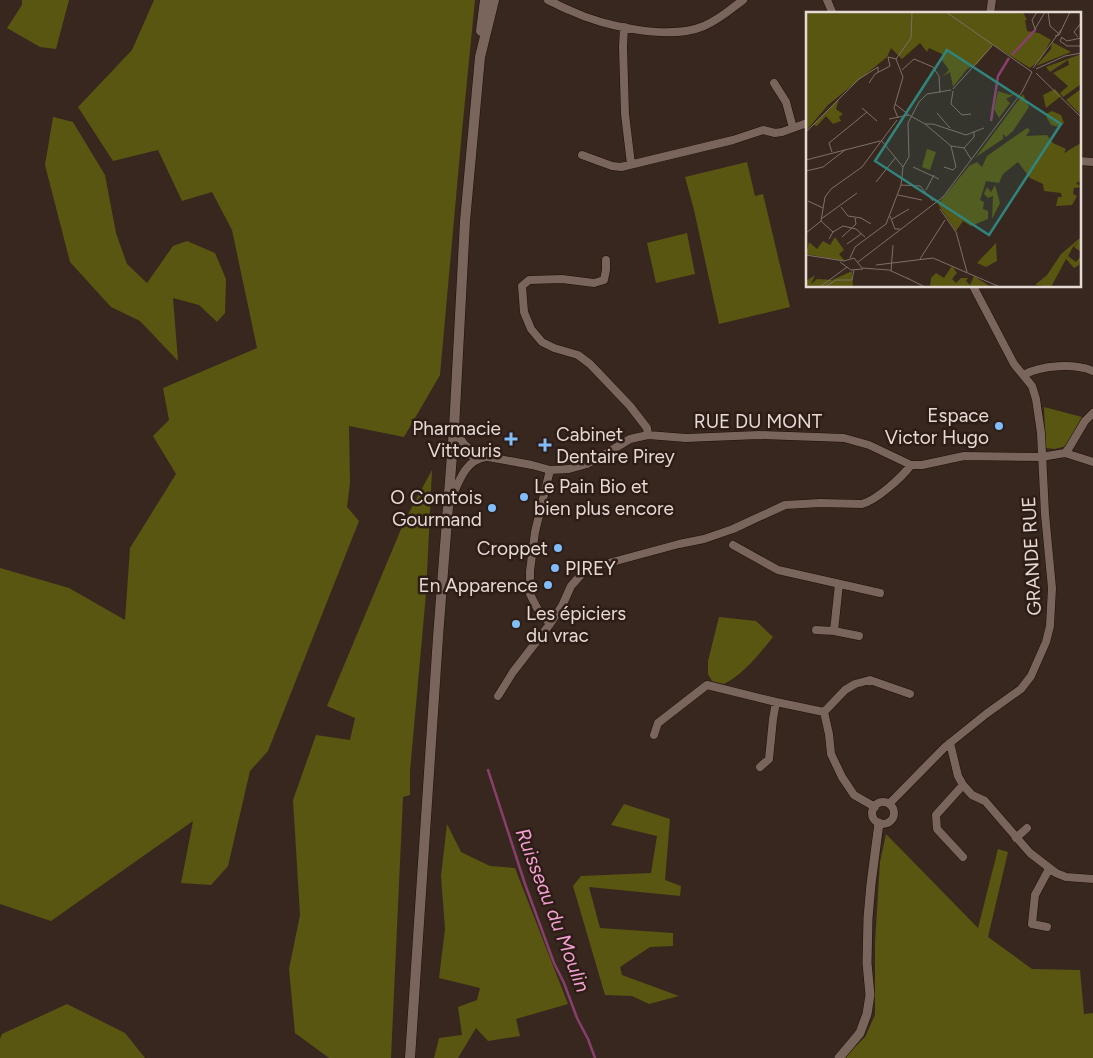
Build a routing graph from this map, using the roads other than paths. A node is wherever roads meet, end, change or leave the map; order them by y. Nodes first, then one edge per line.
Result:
1 (485, 0) edge
2 (494, 0) edge
3 (548, 0) edge
4 (743, 0) edge
5 (826, 0) edge
6 (832, 12) edge
7 (624, 26) junction
8 (480, 57) junction
9 (774, 84) dead end
10 (806, 123) edge
11 (793, 128) junction
12 (582, 155) dead end
13 (1080, 162) edge
14 (1093, 162) edge
15 (631, 164) junction
16 (606, 260) dead end
17 (974, 288) edge
18 (1093, 371) edge
19 (1023, 375) junction
20 (1093, 413) edge
21 (454, 429) junction
22 (648, 435) junction
23 (453, 445) junction
24 (1065, 453) junction
25 (486, 457) junction
26 (1042, 457) junction
27 (1093, 462) edge
28 (911, 465) junction
29 (550, 470) junction
30 (448, 506) junction
31 (733, 545) dead end
32 (839, 584) junction
33 (880, 593) dead end
34 (550, 624) junction
35 (816, 630) dead end
36 (834, 631) junction
37 (859, 636) dead end
38 (910, 694) dead end
39 (498, 696) dead end
40 (776, 702) junction
41 (824, 712) junction
42 (654, 735) dead end
43 (950, 743) junction
44 (760, 767) dead end
45 (963, 785) junction
46 (889, 804) junction
47 (875, 808) junction
48 (879, 823) junction
49 (1027, 828) dead end
50 (1016, 838) junction
51 (963, 857) dead end
52 (1049, 868) junction
53 (1093, 879) edge
54 (1047, 927) dead end
55 (410, 1058) edge
56 (839, 1058) edge

1 - 8 main road
2 - 8 main road
3 - 7 street
4 - 7 street
5 - 6 street
7 - 15 street
8 - 21 main road
9 - 11 street
10 - 11 street
11 - 15 street
12 - 15 street
13 - 14 street
16 - 22 street
17 - 19 street, GRANDE RUE
18 - 19 street
19 - 26 street, GRANDE RUE
20 - 24 street
21 - 23 main road
21 - 25 street
22 - 28 street, RUE DU MONT
22 - 29 street, RUE DU MONT
23 - 25 street
23 - 30 main road
24 - 26 street
24 - 27 street
25 - 29 street, RUE DU MONT
25 - 30 street
26 - 28 street
26 - 43 street, GRANDE RUE
28 - 34 street
29 - 34 street
30 - 55 main road
31 - 32 street
32 - 33 street
32 - 36 street
34 - 39 street
35 - 36 street
36 - 37 street
38 - 41 street
40 - 41 street
40 - 42 street
40 - 44 street
41 - 47 street
43 - 45 street
43 - 46 street, GRANDE RUE
45 - 50 street
45 - 51 street
46 - 47 street
46 - 48 street
47 - 48 street
48 - 56 street
49 - 50 street
50 - 52 street
52 - 53 street
52 - 54 street

